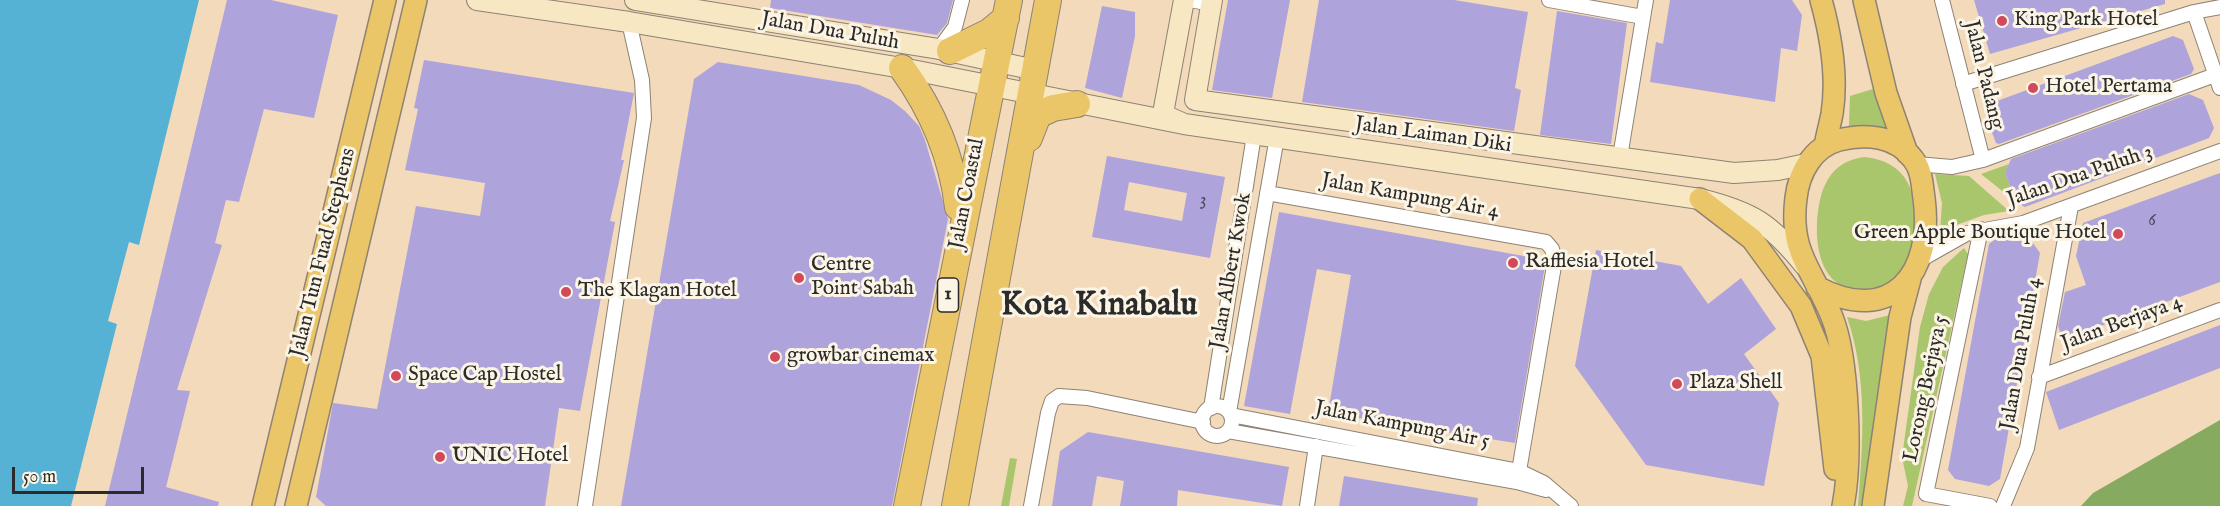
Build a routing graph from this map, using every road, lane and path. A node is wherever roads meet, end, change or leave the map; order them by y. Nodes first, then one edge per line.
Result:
1 (385, 0) edge
2 (416, 0) edge
3 (477, 0) edge
4 (482, 0) edge
5 (962, 0) edge
6 (1048, 0) edge
7 (1184, 0) edge
8 (1190, 0) edge
9 (1549, 0) edge
10 (1646, 0) edge
11 (1821, 0) edge
12 (1864, 0) edge
13 (1942, 0) edge
14 (647, 1) edge
15 (1212, 2) edge
16 (688, 4) edge
17 (1594, 4) edge
18 (2220, 7) edge
19 (1007, 9) edge
20 (2194, 12) junction
21 (1643, 17) junction
22 (629, 22) junction
23 (944, 50) junction
24 (995, 60) junction
25 (902, 68) junction
26 (2218, 82) edge
27 (1033, 83) junction
28 (1963, 84) junction
29 (991, 85) junction
30 (1077, 104) junction
31 (1184, 124) junction
32 (1254, 135) junction
33 (1276, 137) junction
34 (1825, 146) junction
35 (2220, 151) edge
36 (1620, 157) junction
37 (1912, 158) junction
38 (1983, 160) junction
39 (1806, 164) junction
40 (1016, 181) junction
41 (1267, 193) junction
42 (1700, 199) junction
43 (2071, 206) junction
44 (1982, 229) junction
45 (1922, 259) junction
46 (1806, 268) junction
47 (953, 270) junction
48 (1910, 279) junction
49 (1817, 287) junction
50 (2220, 310) edge
51 (2039, 377) junction
52 (1211, 408) junction
53 (1230, 413) junction
54 (1203, 422) junction
55 (1228, 431) junction
56 (1316, 446) junction
57 (1519, 471) junction
58 (1559, 495) junction
59 (1844, 502) edge
60 (263, 506) edge
61 (296, 506) edge
62 (585, 506) edge
63 (907, 506) edge
64 (955, 506) edge
65 (1031, 506) edge
66 (1306, 506) edge
67 (1571, 506) edge
68 (1873, 506) edge
69 (1990, 506) edge
70 (2003, 506) edge

1 - 60 main road, Jalan Tun Fuad Stephens
2 - 61 main road, Jalan Tun Fuad Stephens
3 - 4 street, Jalan Dua Puluh
4 - 22 street, Jalan Dua Puluh
5 - 23 street
6 - 27 highway
7 - 31 street
8 - 15 street
9 - 17 street
10 - 21 street
11 - 34 main road
12 - 37 main road
13 - 28 street, Jalan Padang
14 - 16 street, Jalan Dua Puluh
15 - 36 street, Jalan Laiman Diki
16 - 23 street, Jalan Dua Puluh
17 - 21 street
18 - 20 street
19 - 23 highway
19 - 24 highway, Jalan Coastal
20 - 26 street
20 - 28 street
21 - 36 street
22 - 25 street, Jalan Dua Puluh
22 - 62 street
23 - 24 street, Jalan Dua Puluh
24 - 27 street, Jalan Dua Puluh
24 - 29 highway, Jalan Coastal / 1
25 - 29 street, Jalan Dua Puluh
25 - 47 highway
26 - 38 street
27 - 29 street, Jalan Dua Puluh
27 - 30 street, Jalan Laiman Diki
27 - 40 highway
28 - 38 street, Jalan Padang
29 - 47 highway, Jalan Coastal / 1
30 - 31 street, Jalan Laiman Diki
30 - 40 highway
31 - 32 street, Jalan Laiman Diki
32 - 33 street, Jalan Laiman Diki
32 - 52 street, Jalan Albert Kwok
33 - 41 street, Jalan Albert Kwok
33 - 42 street, Jalan Laiman Diki
34 - 37 main road
34 - 39 main road
35 - 43 street, Jalan Dua Puluh 3
36 - 39 street, Jalan Laiman Diki
37 - 38 street
37 - 45 main road
39 - 46 main road
40 - 64 highway
41 - 53 street, Jalan Albert Kwok
41 - 57 street, Jalan Kampung Air 4
42 - 46 street, Jalan Laiman Diki
42 - 59 main road
43 - 44 street, Jalan Dua Puluh 3
43 - 51 street, Jalan Dua Puluh 4
44 - 45 street, Jalan Dua Puluh 3
44 - 69 street, Lorong Berjaya 5
45 - 48 main road
46 - 49 main road
47 - 63 highway, Jalan Coastal / 1
48 - 49 main road
48 - 68 main road
49 - 59 main road
50 - 51 street, Jalan Berjaya 4
51 - 70 street, Jalan Dua Puluh 4
52 - 53 street
52 - 54 street
53 - 55 street
53 - 57 street, Jalan Kampung Air 5
54 - 55 street
54 - 65 street
55 - 56 street
56 - 58 street
56 - 66 street
57 - 58 street, Jalan Kampung Air 5
58 - 67 street, Jalan Kampung Air 5

